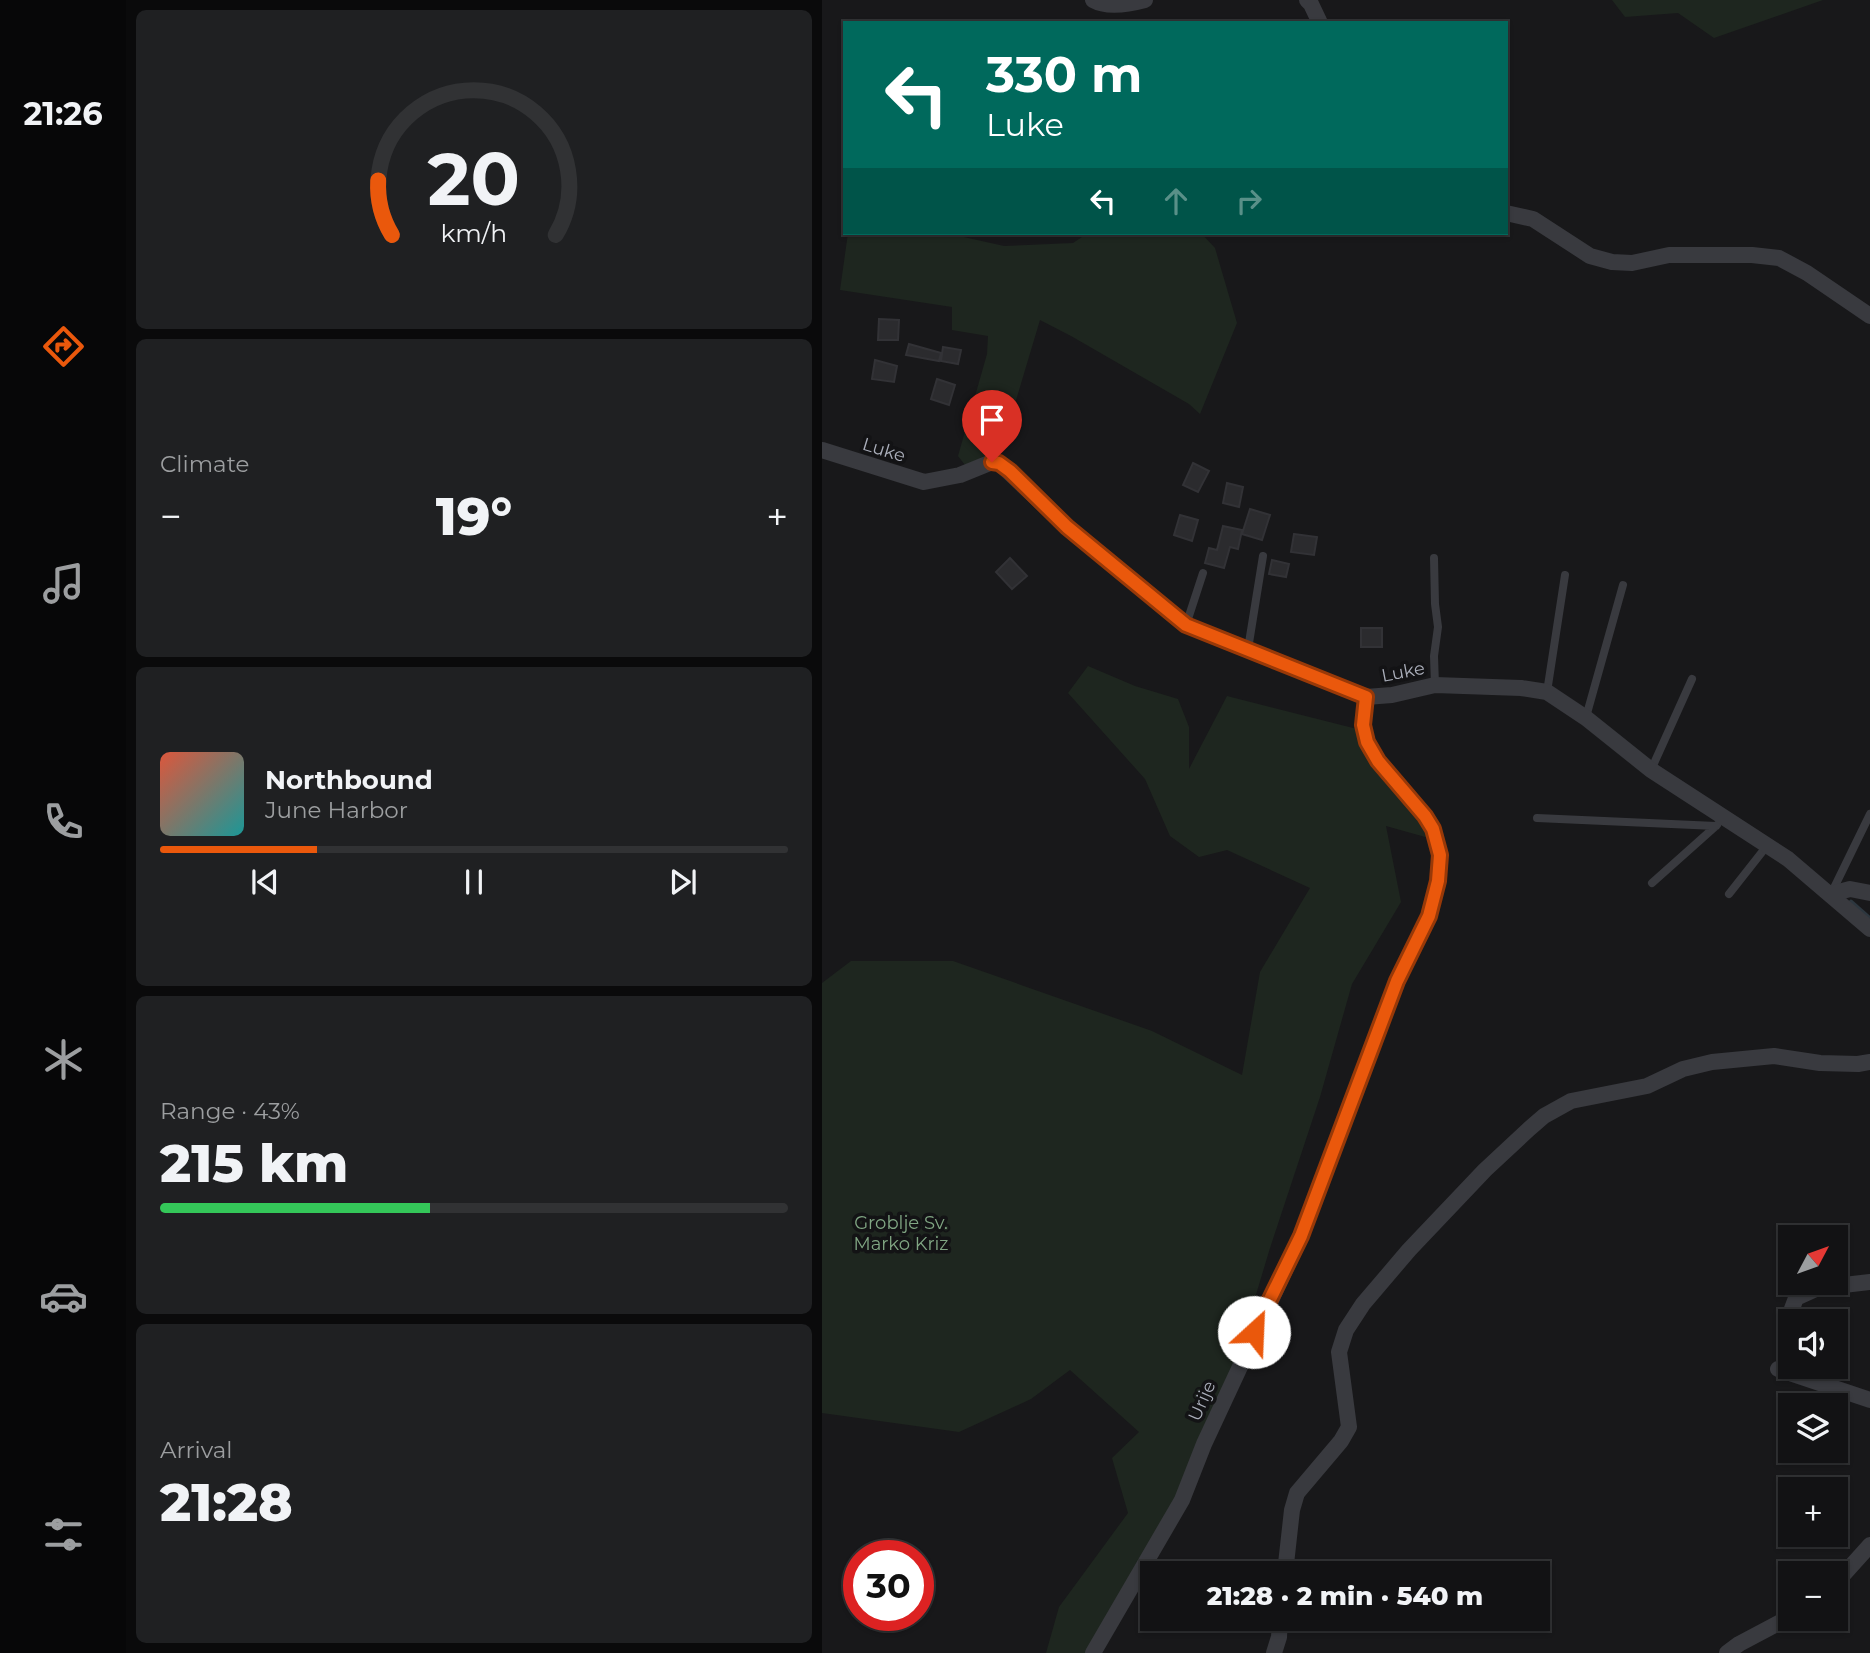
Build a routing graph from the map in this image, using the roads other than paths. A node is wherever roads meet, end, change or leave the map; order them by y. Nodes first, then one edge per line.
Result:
1 (1093, 0) edge
2 (1145, 0) edge
3 (1307, 0) edge
4 (1319, 21) edge
5 (1508, 213) edge
6 (1870, 316) edge
7 (822, 450) edge
8 (1263, 556) dead end
9 (1434, 558) dead end
10 (1203, 573) dead end
11 (1565, 575) dead end
12 (1623, 585) dead end
13 (1186, 625) junction
14 (1247, 650) junction
15 (1692, 679) dead end
16 (1435, 685) junction
17 (1547, 692) junction
18 (1366, 697) junction
19 (1586, 718) junction
20 (1651, 770) junction
21 (1870, 814) edge
22 (1537, 818) dead end
23 (1720, 822) junction
24 (1766, 847) junction
25 (1652, 883) dead end
26 (1870, 893) edge
27 (1729, 894) dead end
28 (1831, 894) junction
29 (1870, 929) edge
30 (1870, 1062) edge
31 (1870, 1282) edge
32 (1792, 1309) edge
33 (1820, 1379) edge
34 (1870, 1400) edge
35 (1870, 1545) edge
36 (1286, 1561) edge
37 (1848, 1570) edge
38 (1778, 1623) edge
39 (1279, 1631) edge
40 (1093, 1653) edge
41 (1274, 1653) edge
42 (1727, 1653) edge

1 - 2 street
3 - 4 street
5 - 6 street
7 - 13 street, Luke
8 - 14 lane
9 - 16 lane
10 - 13 lane
11 - 17 lane
12 - 19 lane
13 - 14 street, Luke
14 - 18 street, Luke
15 - 20 lane
16 - 17 street, Luke
16 - 18 street, Luke
17 - 19 street, Luke
18 - 40 street, Urije
19 - 20 street, Luke
20 - 23 street, Luke
21 - 28 lane
22 - 23 lane
23 - 24 street, Luke
23 - 25 lane
24 - 27 lane
24 - 28 street, Luke
26 - 28 street
28 - 29 street, Luke
30 - 36 street
31 - 32 street
33 - 34 street
35 - 37 street
38 - 42 street
39 - 41 street

